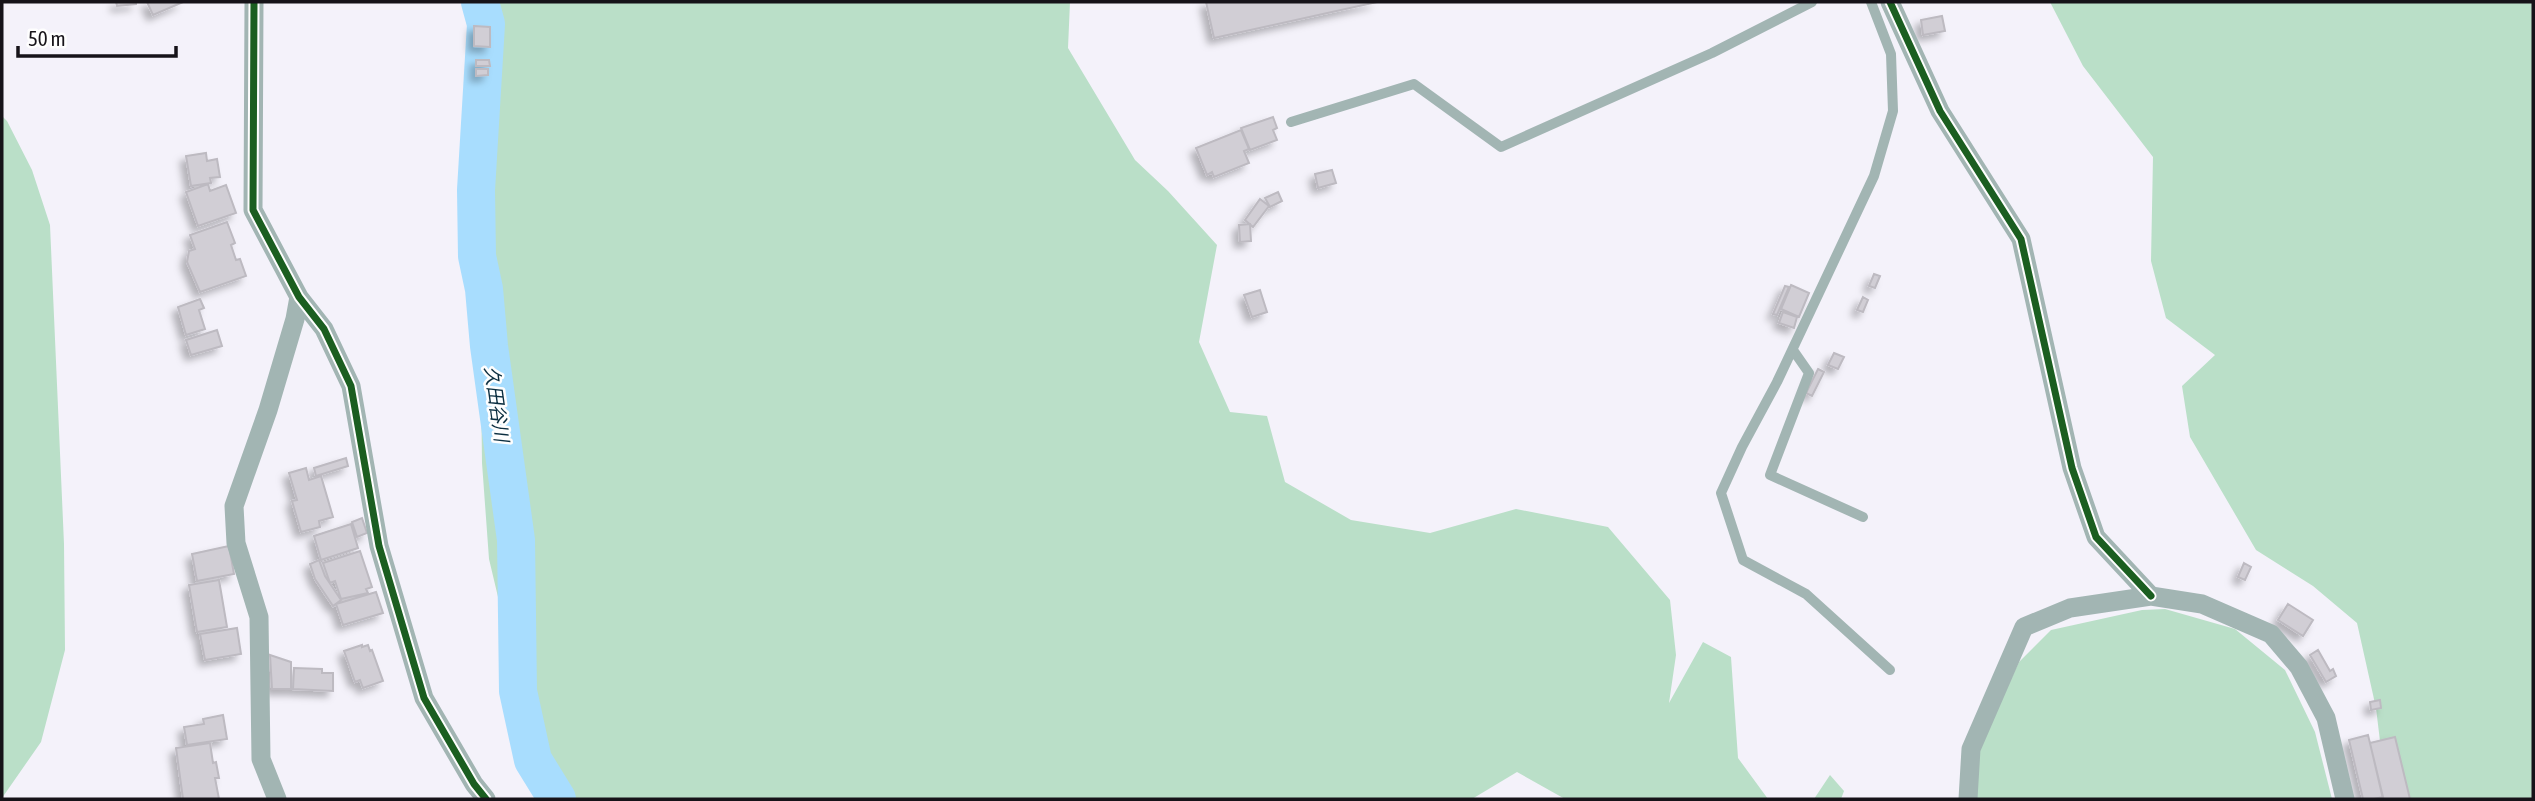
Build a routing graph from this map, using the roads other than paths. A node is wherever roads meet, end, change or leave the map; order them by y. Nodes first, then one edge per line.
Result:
1 (254, 2) edge
2 (1812, 2) edge
3 (1871, 2) edge
4 (1890, 2) edge
5 (1291, 122) dead end
6 (299, 297) junction
7 (1793, 349) junction
8 (1863, 517) dead end
9 (2151, 596) junction
10 (1890, 670) dead end
11 (277, 799) edge
12 (486, 799) edge
13 (1968, 799) edge
14 (2345, 799) edge

1 - 6 street
2 - 5 lane
3 - 7 lane
4 - 9 street
6 - 11 street
6 - 12 street
7 - 8 lane
7 - 10 lane
9 - 13 street
9 - 14 street

